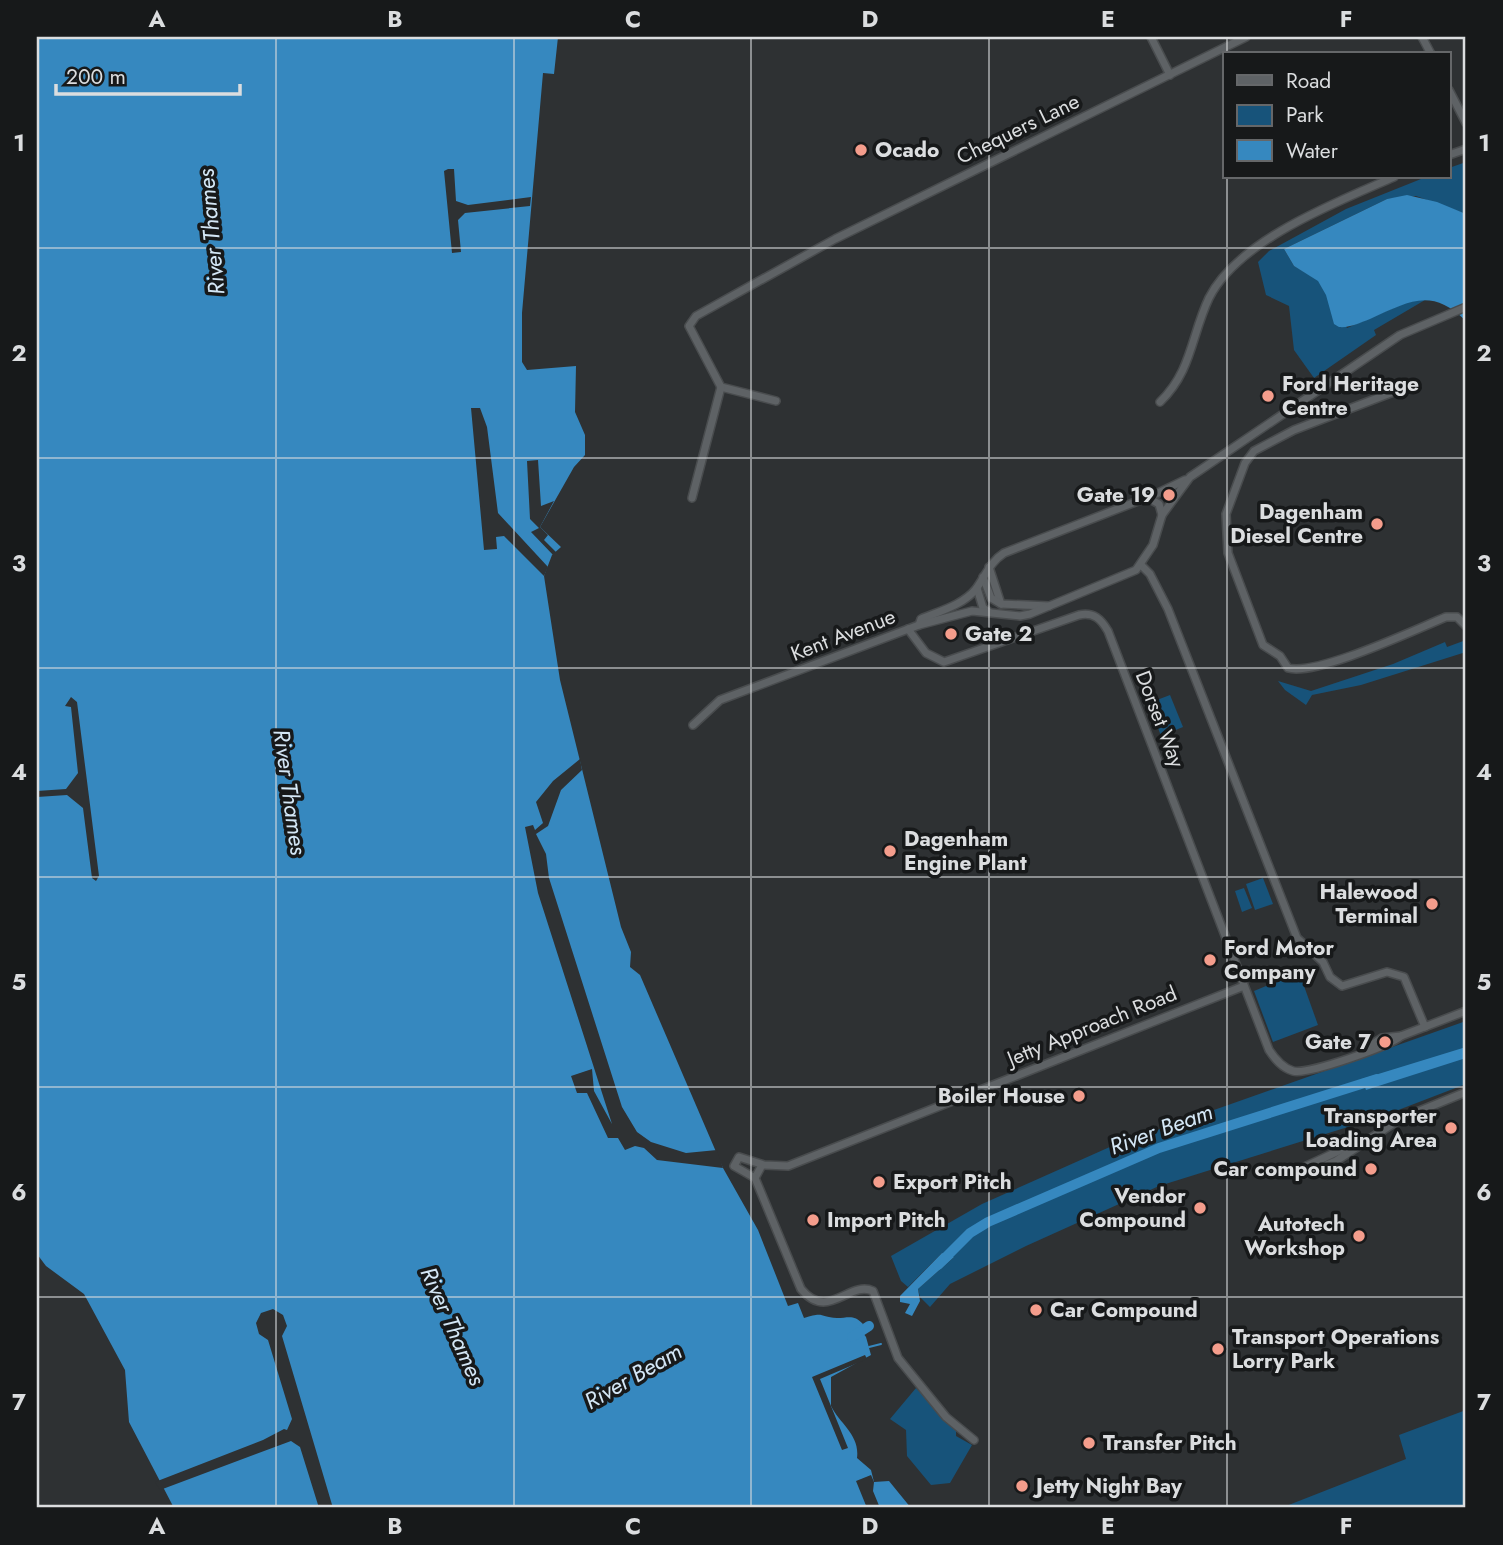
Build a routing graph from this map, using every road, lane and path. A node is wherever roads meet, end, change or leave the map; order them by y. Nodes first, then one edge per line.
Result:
1 (1151, 37) edge
2 (1246, 37) edge
3 (1170, 75) junction
4 (1450, 92) edge
5 (1466, 123) edge
6 (1392, 178) edge
7 (1466, 307) edge
8 (1409, 386) dead end
9 (721, 387) junction
10 (776, 401) dead end
11 (1160, 402) dead end
12 (1190, 477) junction
13 (692, 499) dead end
14 (1144, 499) junction
15 (1162, 516) junction
16 (1141, 565) junction
17 (989, 567) junction
18 (983, 576) junction
19 (977, 588) junction
20 (1001, 604) junction
21 (1050, 606) junction
22 (989, 611) junction
23 (919, 625) junction
24 (1466, 626) edge
25 (908, 629) junction
26 (693, 725) dead end
27 (1244, 986) junction
28 (1466, 1012) edge
29 (1426, 1027) junction
30 (1466, 1092) edge
31 (762, 1165) junction
32 (1301, 1172) dead end
33 (755, 1178) junction
34 (974, 1440) dead end

1 - 3 street
2 - 3 street, Chequers Lane
3 - 9 street, Chequers Lane
4 - 5 street
6 - 11 street
7 - 12 street
8 - 24 street
9 - 10 street
9 - 13 street
12 - 14 street
12 - 15 street
14 - 15 street
14 - 17 street
15 - 16 street
16 - 21 street
16 - 29 street
17 - 18 street
17 - 20 street
18 - 19 street
18 - 20 street
19 - 22 street
19 - 23 street
20 - 21 street
21 - 22 street, Kent Avenue
22 - 23 street, Kent Avenue
23 - 25 street, Kent Avenue
25 - 26 street, Kent Avenue
25 - 27 street, Dorset Way
27 - 29 street, Dorset Way
27 - 31 street, Jetty Approach Road
28 - 29 street, Dorset Way
30 - 32 street
31 - 33 street
31 - 33 street, Jetty Approach Road
33 - 34 street

